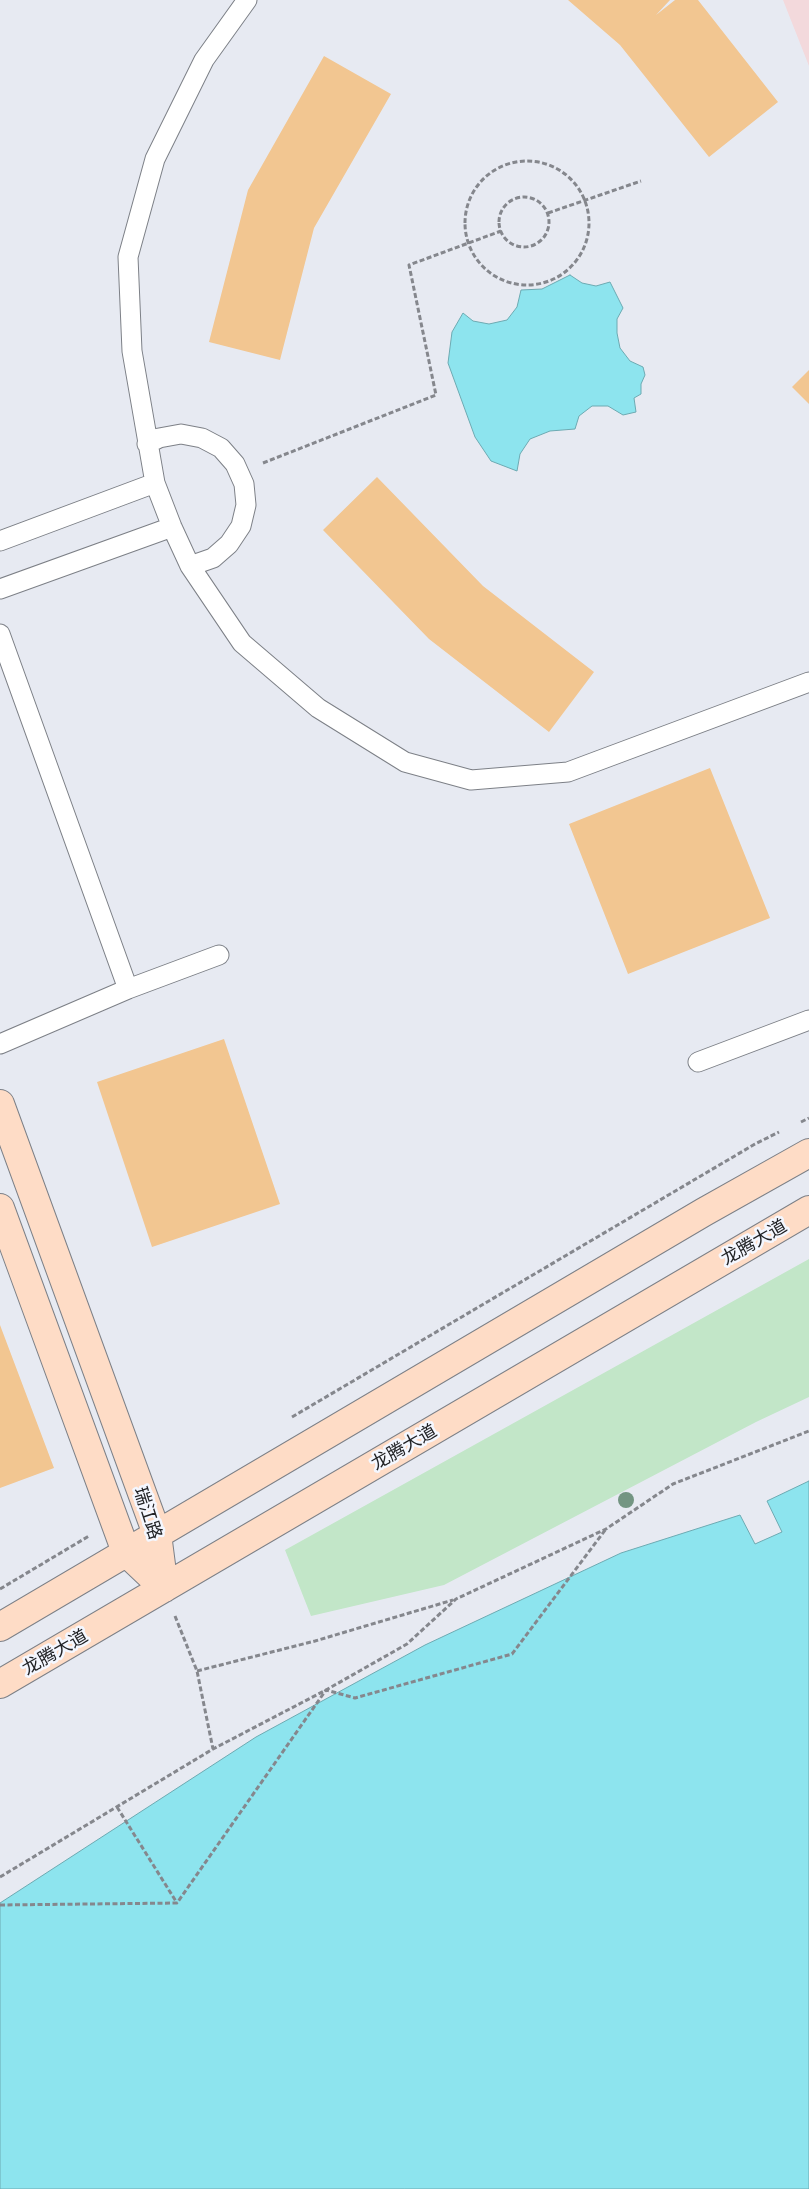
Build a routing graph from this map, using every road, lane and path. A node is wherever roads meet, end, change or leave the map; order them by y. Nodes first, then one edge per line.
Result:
1 (247, 0) edge
2 (641, 181) dead end
3 (585, 200) junction
4 (548, 213) junction
5 (501, 231) junction
6 (468, 243) junction
7 (147, 444) junction
8 (239, 472) junction
9 (155, 483) junction
10 (172, 527) junction
11 (0, 541) edge
12 (190, 566) junction
13 (0, 589) edge
14 (0, 634) edge
15 (809, 682) edge
16 (219, 955) dead end
17 (128, 989) junction
18 (809, 1020) edge
19 (0, 1044) edge
20 (698, 1062) dead end
21 (0, 1104) edge
22 (809, 1153) edge
23 (0, 1208) edge
24 (809, 1210) edge
25 (809, 1431) edge
26 (606, 1529) junction
27 (157, 1534) junction
28 (126, 1552) junction
29 (164, 1588) junction
30 (456, 1599) junction
31 (0, 1627) edge
32 (197, 1671) junction
33 (0, 1684) edge
34 (326, 1690) junction
35 (213, 1749) junction
36 (117, 1807) junction
37 (0, 1877) edge
38 (177, 1903) junction
39 (0, 1905) edge

1 - 7 lane
2 - 3 path
3 - 4 path
3 - 6 path
3 - 6 path
4 - 5 path
4 - 5 path
5 - 6 path
6 - 8 path
7 - 8 lane
7 - 9 lane
8 - 12 lane
9 - 10 lane
9 - 11 lane
10 - 12 lane
10 - 13 lane
12 - 15 lane
14 - 17 lane
16 - 17 lane
17 - 19 lane
18 - 20 lane
21 - 27 main road, 瑞江路
22 - 27 main road
23 - 28 main road, 瑞江路
24 - 29 main road, 龙腾大道
25 - 26 path
26 - 30 path
26 - 34 path, bridge
27 - 28 main road
27 - 29 main road, 瑞江路
28 - 29 main road, 瑞江路
28 - 31 main road
29 - 32 path
29 - 33 main road, 龙腾大道
30 - 32 path
30 - 34 path
32 - 35 path
34 - 35 path
34 - 38 path, bridge
35 - 36 path
36 - 37 path
36 - 38 path
38 - 39 path, bridge

